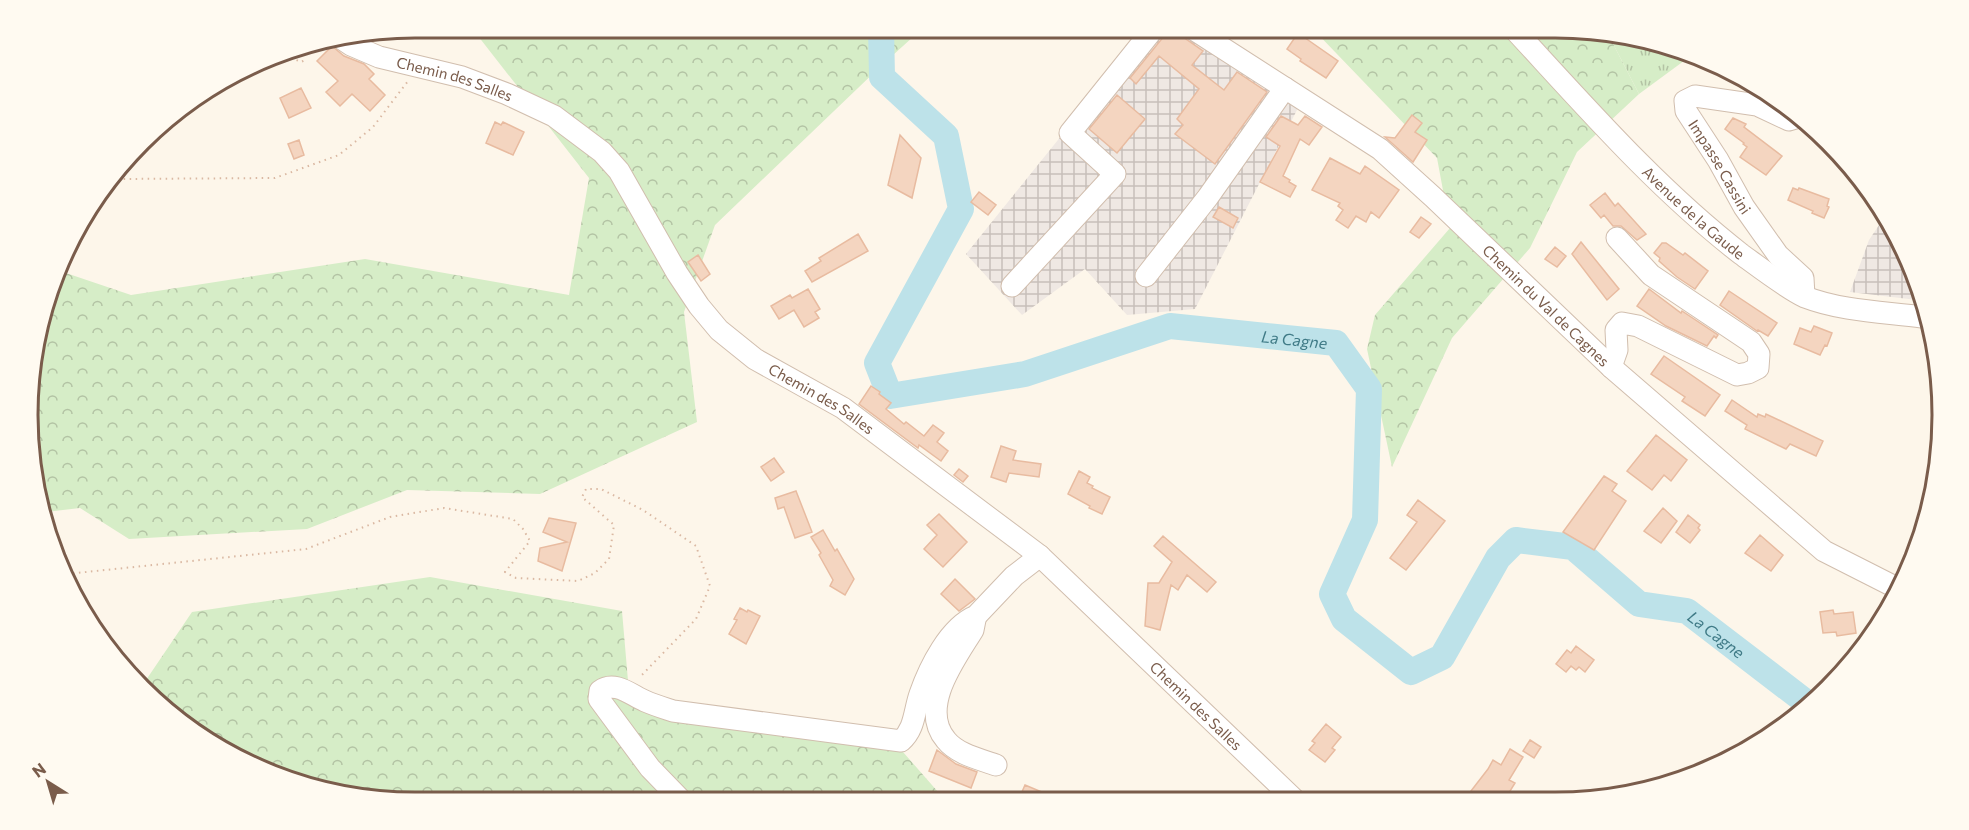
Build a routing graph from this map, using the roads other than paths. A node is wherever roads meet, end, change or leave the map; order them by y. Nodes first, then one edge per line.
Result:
1 (1146, 38) edge
2 (1207, 38) edge
3 (1522, 38) edge
4 (349, 44) edge
5 (1285, 88) junction
6 (1788, 119) edge
7 (1617, 238) dead end
8 (1146, 276) dead end
9 (1012, 286) dead end
10 (1804, 296) junction
11 (1919, 317) edge
12 (1611, 367) junction
13 (1040, 556) junction
14 (1891, 585) edge
15 (976, 616) junction
16 (996, 765) dead end
17 (673, 792) edge
18 (1287, 792) edge

1 - 9 street
2 - 5 street, Chemin du Val de Cagnes
3 - 10 street, Avenue de la Gaude
4 - 13 street, Chemin des Salles
5 - 8 street
5 - 12 street, Chemin du Val de Cagnes
6 - 10 street, Impasse Cassini
7 - 12 street
10 - 11 street, Avenue de la Gaude
12 - 14 street, Chemin du Val de Cagnes
13 - 15 street
13 - 18 street, Chemin des Salles
15 - 16 street
15 - 17 street

